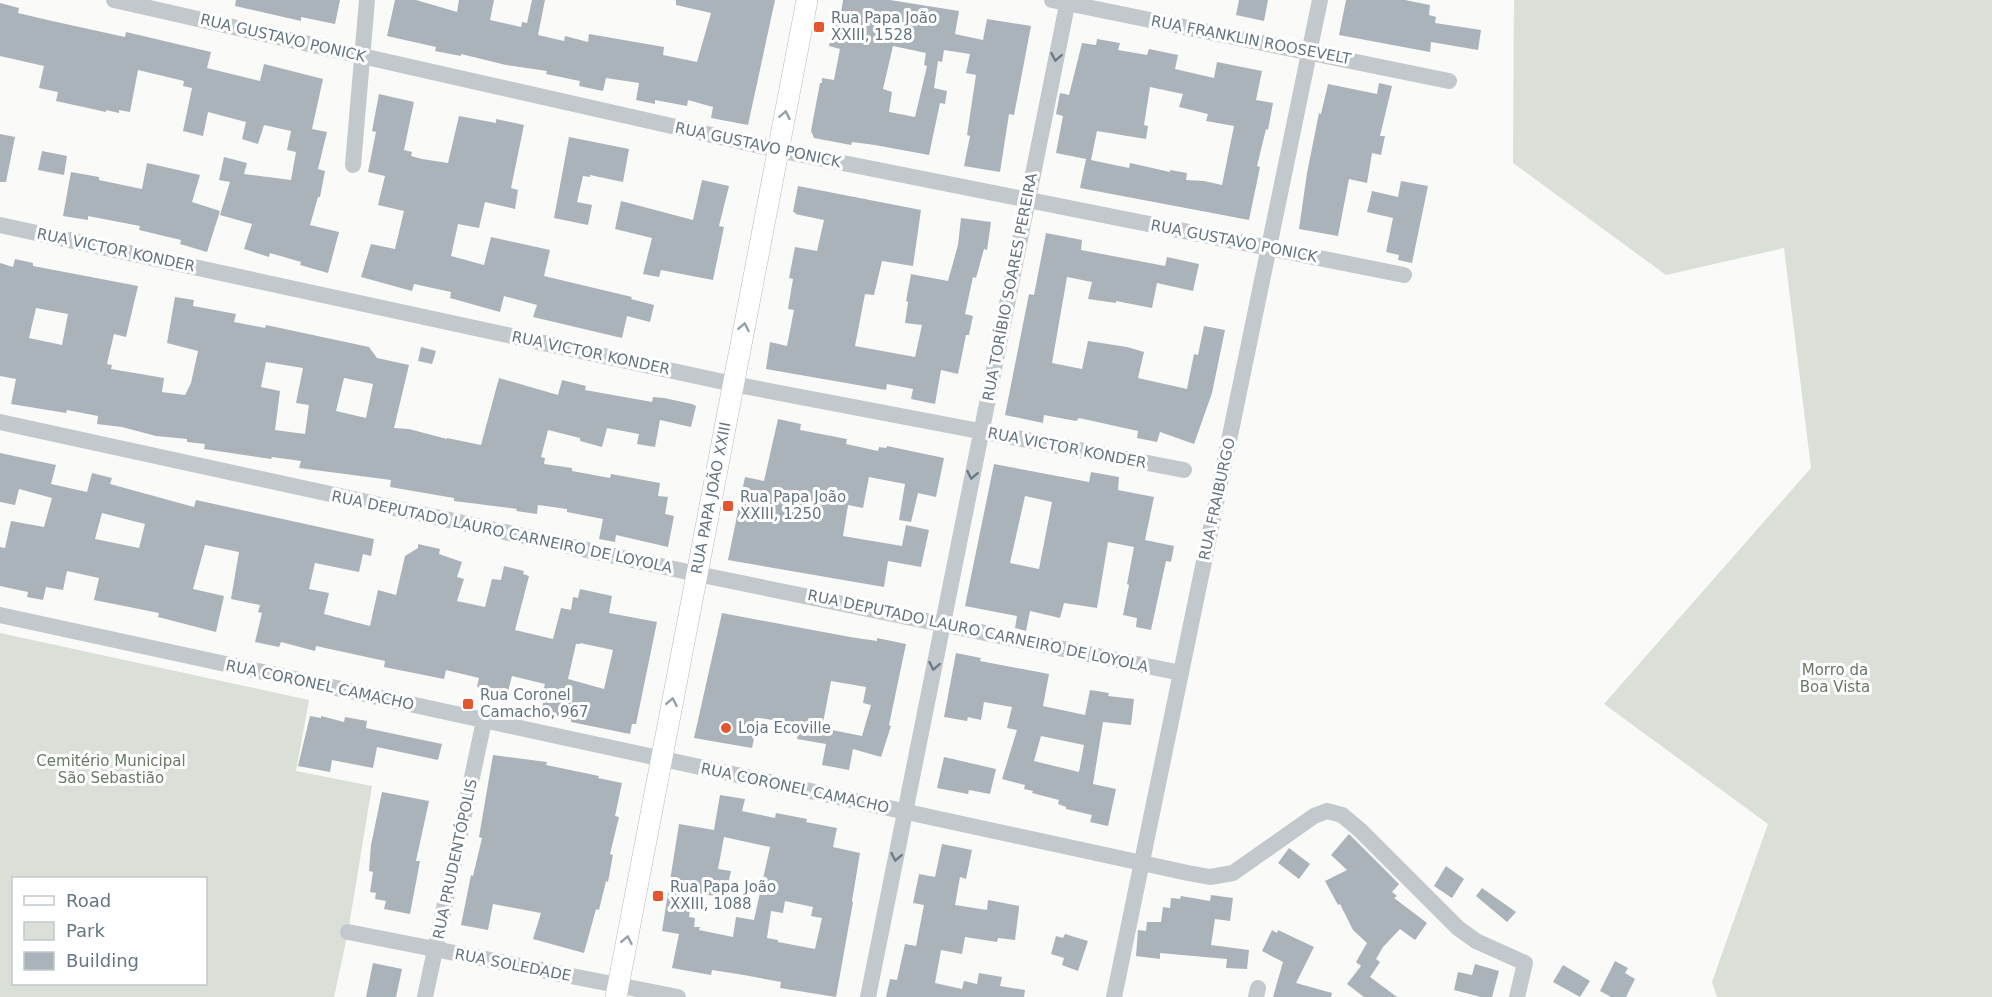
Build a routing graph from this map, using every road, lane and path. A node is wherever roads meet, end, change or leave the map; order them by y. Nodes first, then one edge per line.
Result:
1 (114, 0) edge
2 (367, 0) edge
3 (807, 0) edge
4 (1320, 0) edge
5 (1062, 1) edge
6 (1310, 52) junction
7 (362, 56) junction
8 (1449, 81) dead end
9 (778, 150) junction
10 (353, 165) dead end
11 (1028, 200) junction
12 (0, 225) edge
13 (1269, 248) junction
14 (1404, 275) dead end
15 (733, 384) junction
16 (0, 422) edge
17 (981, 432) junction
18 (1184, 470) dead end
19 (697, 574) junction
20 (0, 615) edge
21 (942, 624) junction
22 (1181, 673) junction
23 (484, 721) junction
24 (661, 759) junction
25 (905, 812) junction
26 (1142, 864) junction
27 (348, 932) dead end
28 (435, 950) junction
29 (617, 991) edge
30 (425, 997) edge
31 (678, 997) edge
32 (868, 997) edge
33 (1114, 997) edge
34 (1517, 997) edge

1 - 7 street, RUA GUSTAVO PONICK
2 - 7 street
9 -> 3 main road, RUA PAPA JOÃO XXIII
4 - 6 street, RUA FRAIBURGO
5 - 6 street, RUA FRANKLIN ROOSEVELT
5 -> 11 street, RUA TORÍBIO SOARES PEREIRA
6 - 8 street, RUA FRANKLIN ROOSEVELT
6 - 13 street, RUA FRAIBURGO
7 - 9 street, RUA GUSTAVO PONICK
7 - 10 street
9 - 11 street, RUA GUSTAVO PONICK
15 -> 9 main road, RUA PAPA JOÃO XXIII
11 - 13 street, RUA GUSTAVO PONICK
11 - 17 street, RUA TORÍBIO SOARES PEREIRA
12 - 15 street, RUA VICTOR KONDER
13 - 14 street, RUA GUSTAVO PONICK
13 - 22 street, RUA FRAIBURGO
15 - 17 street, RUA VICTOR KONDER
15 - 19 main road, RUA PAPA JOÃO XXIII
16 - 19 street, RUA DEPUTADO LAURO CARNEIRO DE LOYOLA
17 - 18 street, RUA VICTOR KONDER
17 -> 21 street, RUA TORÍBIO SOARES PEREIRA
19 - 21 street, RUA DEPUTADO LAURO CARNEIRO DE LOYOLA
24 -> 19 main road, RUA PAPA JOÃO XXIII
20 - 23 street, RUA CORONEL CAMACHO
21 - 22 street, RUA DEPUTADO LAURO CARNEIRO DE LOYOLA
21 -> 25 street, RUA TORÍBIO SOARES PEREIRA
22 - 26 street, RUA FRAIBURGO
23 - 24 street, RUA CORONEL CAMACHO
23 - 28 street, RUA PRUDENTÓPOLIS
24 - 25 street, RUA CORONEL CAMACHO
29 -> 24 main road, RUA PAPA JOÃO XXIII
25 - 26 street, RUA CORONEL CAMACHO
25 -> 32 street, RUA TORÍBIO SOARES PEREIRA
26 - 33 street, RUA FRAIBURGO
26 - 34 street, RUA CORONEL CAMACHO
27 - 28 street, RUA SOLEDADE
28 - 29 street, RUA SOLEDADE
28 - 30 street, RUA PRUDENTÓPOLIS
29 - 31 street, RUA SOLEDADE

